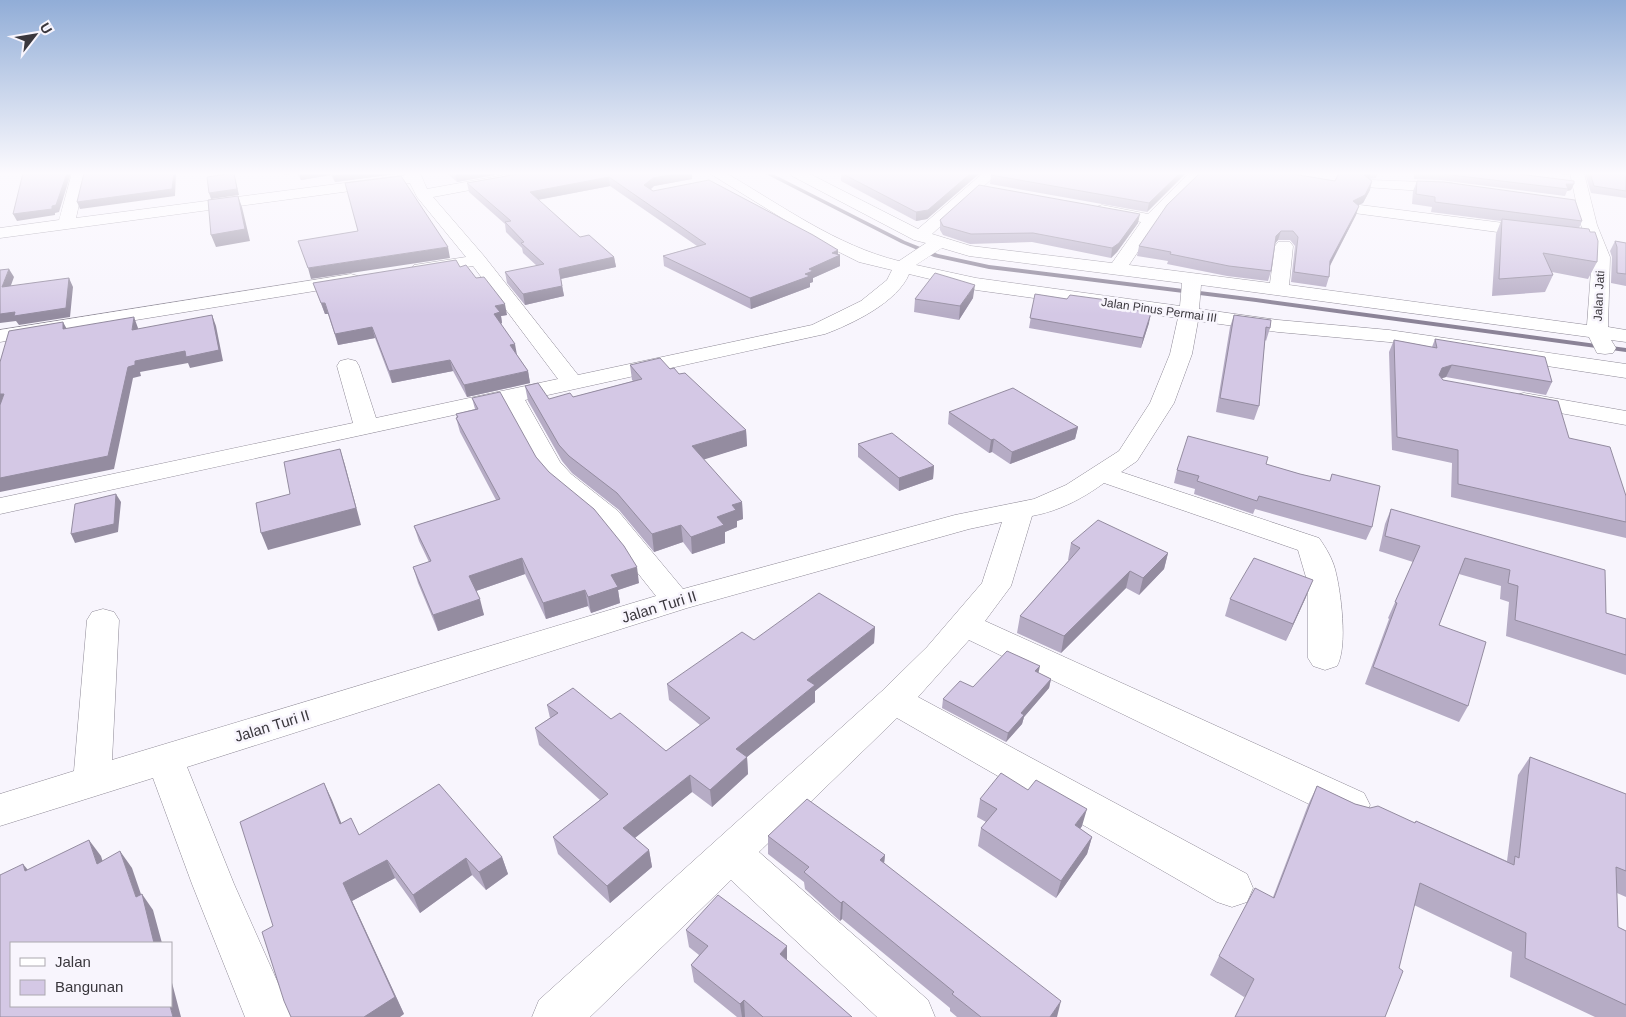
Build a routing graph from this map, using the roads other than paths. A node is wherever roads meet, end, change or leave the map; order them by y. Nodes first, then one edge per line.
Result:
1 (67, 220) edge
2 (93, 220) edge
3 (449, 220) edge
4 (794, 220) edge
5 (875, 220) edge
6 (947, 220) edge
7 (1150, 220) edge
8 (1445, 220) edge
9 (1589, 220) edge
10 (66, 224) junction
11 (0, 233) edge
12 (1547, 233) edge
13 (1575, 237) edge
14 (1594, 240) junction
15 (1284, 246) dead end
16 (922, 250) junction
17 (478, 260) junction
18 (1118, 268) junction
19 (400, 272) edge
20 (371, 277) edge
21 (1279, 289) junction
22 (1191, 293) junction
23 (1385, 317) junction
24 (0, 336) edge
25 (1626, 336) edge
26 (1613, 359) edge
27 (348, 366) dead end
28 (574, 382) junction
29 (1503, 396) edge
30 (512, 397) junction
31 (1626, 418) edge
32 (367, 428) junction
33 (1102, 474) junction
34 (0, 506) edge
35 (1020, 510) junction
36 (676, 601) junction
37 (104, 620) dead end
38 (964, 624) junction
39 (1325, 658) dead end
40 (894, 700) junction
41 (165, 759) junction
42 (92, 781) junction
43 (1360, 809) edge
44 (0, 810) edge
45 (731, 853) junction
46 (1232, 888) dead end
47 (269, 1017) edge
48 (556, 1017) edge
49 (911, 1017) edge

1 - 10 street
2 - 10 street
3 - 17 street
4 - 16 street, Jalan Pinus Permai III
5 - 16 street
6 - 16 street
7 - 18 street
8 - 12 street
9 - 14 street, Jalan Jati
10 - 11 street
13 - 14 street
14 - 26 street, Jalan Jati
15 - 21 street
16 - 18 street
16 - 22 street, Jalan Pinus Permai III
16 - 28 street
17 - 19 street
17 - 28 street
18 - 22 street
20 - 24 street
21 - 22 street
21 - 23 street
22 - 23 street, Jalan Pinus Permai III
22 - 33 street, Jalan Turi II
23 - 26 street, Jalan Pinus Permai III
23 - 26 street
25 - 26 street
27 - 32 street
28 - 30 street
29 - 31 street
30 - 32 street
30 - 36 street
32 - 34 street
33 - 35 street, Jalan Turi II
33 - 39 street
35 - 36 street, Jalan Turi II
35 - 38 street
36 - 41 street, Jalan Turi II
37 - 42 street
38 - 40 street
38 - 43 street
40 - 45 street
40 - 46 street
41 - 42 street, Jalan Turi II
41 - 47 street
42 - 44 street, Jalan Turi II
45 - 48 street
45 - 49 street

